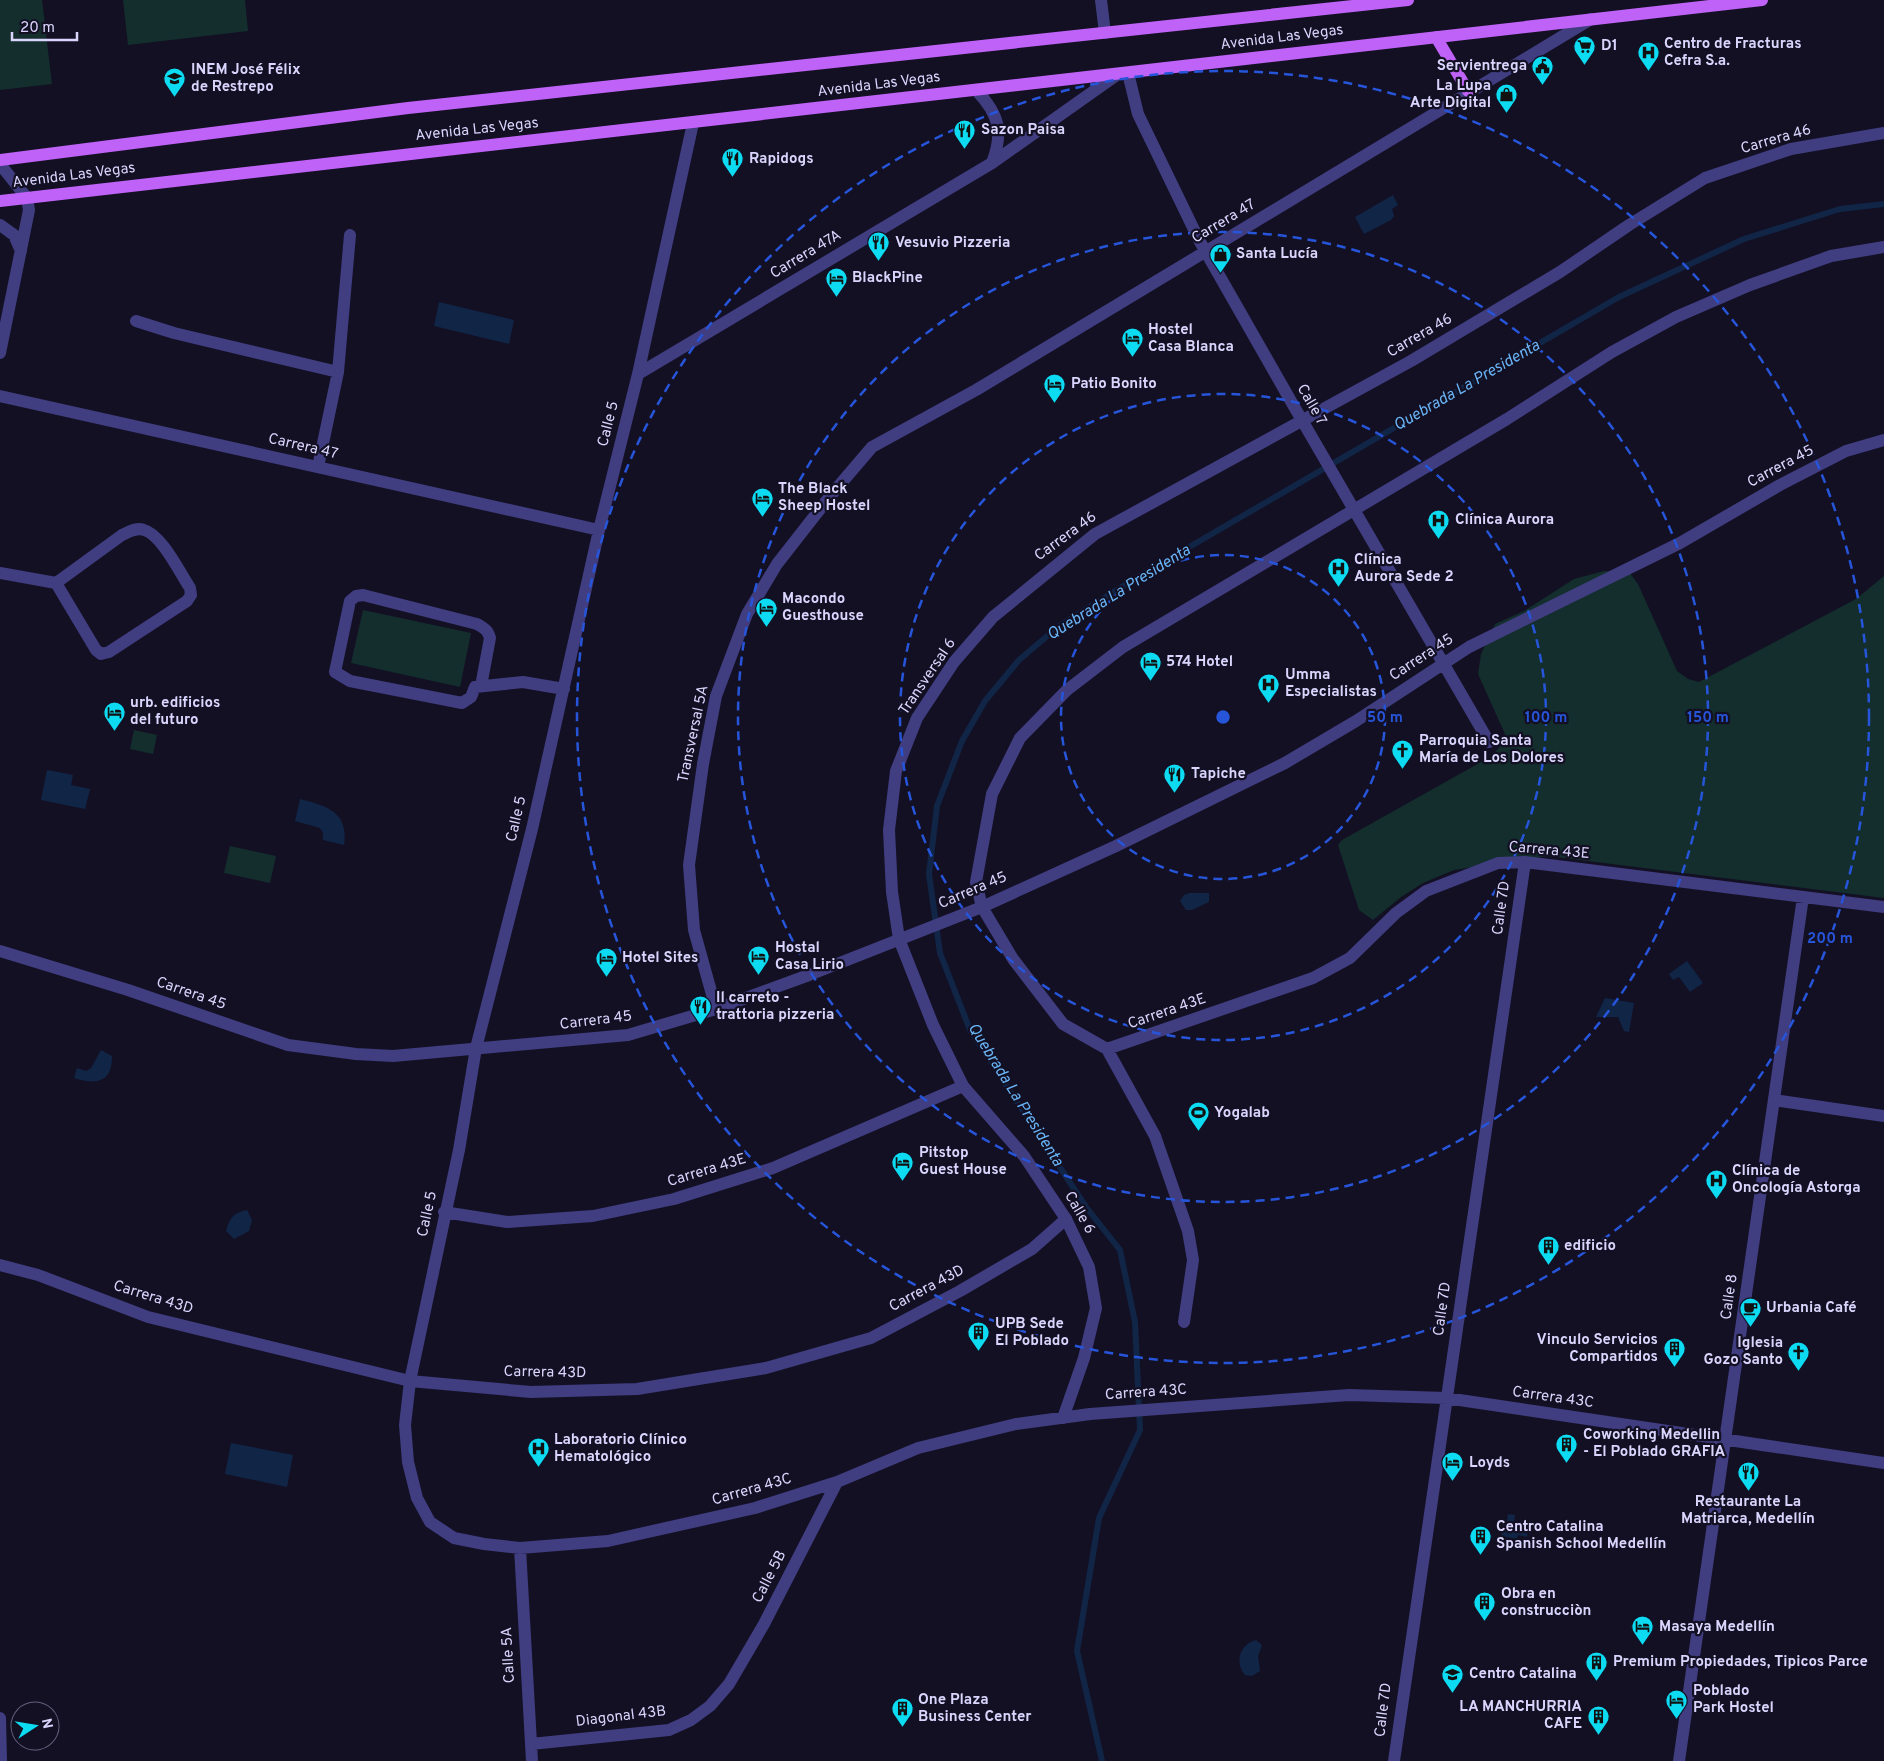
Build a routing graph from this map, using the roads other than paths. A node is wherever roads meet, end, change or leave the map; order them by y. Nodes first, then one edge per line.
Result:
1 (1101, 0) edge
2 (1408, 0) edge
3 (1762, 0) edge
4 (1590, 19) junction
5 (1105, 33) junction
6 (1436, 37) junction
7 (1123, 73) junction
8 (976, 90) junction
9 (1468, 91) junction
10 (693, 123) junction
11 (1884, 134) edge
12 (0, 160) edge
13 (992, 163) junction
14 (0, 164) edge
15 (27, 198) junction
16 (0, 201) edge
17 (0, 224) edge
18 (350, 235) dead end
19 (1884, 247) edge
20 (22, 251) junction
21 (1206, 252) junction
22 (136, 321) dead end
23 (0, 353) edge
24 (338, 372) junction
25 (638, 374) junction
26 (0, 396) edge
27 (1302, 420) junction
28 (1884, 440) edge
29 (872, 447) joint
30 (318, 467) junction
31 (1354, 509) junction
32 (599, 530) junction
33 (0, 573) edge
34 (56, 583) junction
35 (993, 617) joint
36 (1442, 663) junction
37 (481, 686) junction
38 (564, 689) junction
39 (1489, 742) dead end
40 (1525, 862) junction
41 (1804, 897) junction
42 (982, 907) junction
43 (1884, 908) edge
44 (899, 940) junction
45 (0, 951) edge
46 (716, 1010) junction
47 (476, 1048) junction
48 (1107, 1050) junction
49 (964, 1086) junction
50 (1774, 1100) junction
51 (1884, 1116) edge
52 (444, 1212) junction
53 (1066, 1218) junction
54 (0, 1264) edge
55 (1184, 1322) dead end
56 (410, 1381) junction
57 (1446, 1398) junction
58 (1063, 1418) junction
59 (1726, 1439) junction
60 (1884, 1463) edge
61 (837, 1482) junction
62 (430, 1522) joint
63 (520, 1548) junction
64 (729, 1684) joint
65 (0, 1718) edge
66 (531, 1744) junction
67 (1, 1761) edge
68 (532, 1761) edge
69 (1394, 1761) edge
70 (1679, 1761) edge

1 - 5 street
2 - 5 main road, Avenida Las Vegas
3 - 4 main road, Avenida Las Vegas
4 - 6 main road, Avenida Las Vegas
4 - 9 street, Carrera 47
5 - 12 main road, Avenida Las Vegas
6 - 7 main road, Avenida Las Vegas
6 - 9 main road
7 - 8 main road, Avenida Las Vegas
7 - 13 street, Carrera 47A
7 - 21 street, Calle 7
8 - 10 main road, Avenida Las Vegas
8 - 13 street
9 - 21 street, Carrera 47
10 - 15 main road, Avenida Las Vegas
10 - 25 street, Calle 5
11 - 27 street, Carrera 46
13 - 25 street, Carrera 47A
14 - 15 street
15 - 16 main road, Avenida Las Vegas
15 - 20 street
17 - 20 street
18 - 24 street
19 - 31 street
20 - 23 street
21 - 27 street, Calle 7
21 - 29 street, Carrera 47
22 - 24 street
24 - 30 street
25 - 32 street, Calle 5
26 - 30 street, Carrera 47
27 - 31 street, Calle 7
27 - 35 street, Carrera 46
28 - 36 street, Carrera 45
29 - 46 street, Transversal 5A
30 - 32 street, Carrera 47
31 - 36 street, Calle 7
31 - 42 street
32 - 38 street, Calle 5
33 - 34 street
34 - 34 street
35 - 44 street, Transversal 6
36 - 39 street, Calle 7
36 - 42 street, Carrera 45
37 - 37 street
37 - 38 street
38 - 47 street, Calle 5
40 - 41 street, Carrera 43E
40 - 48 street, Carrera 43E
40 - 57 street, Calle 7D
41 - 43 street, Carrera 43E
41 - 50 street, Calle 8
42 - 44 street, Carrera 45
42 - 48 street
44 - 46 street, Carrera 45
44 - 49 street, Calle 6
45 - 47 street, Carrera 45
46 - 47 street, Carrera 45
47 - 52 street, Calle 5
48 - 55 street
49 - 52 street, Carrera 43E
49 - 53 street, Calle 6
50 - 51 street
50 - 59 street, Calle 8
52 - 56 street, Calle 5
53 - 56 street, Carrera 43D
53 - 58 street, Calle 6
54 - 56 street, Carrera 43D
56 - 62 street, Calle 5
57 - 58 street, Carrera 43C
57 - 59 street, Carrera 43C
57 - 69 street, Calle 7D
58 - 61 street, Carrera 43C
59 - 60 street, Carrera 43C
59 - 70 street, Calle 8
61 - 63 street, Carrera 43C
61 - 64 street, Calle 5B
62 - 63 street, Carrera 43C
63 - 66 street, Calle 5A
64 - 66 street, Diagonal 43B
65 - 67 street
66 - 68 street, Calle 5A

